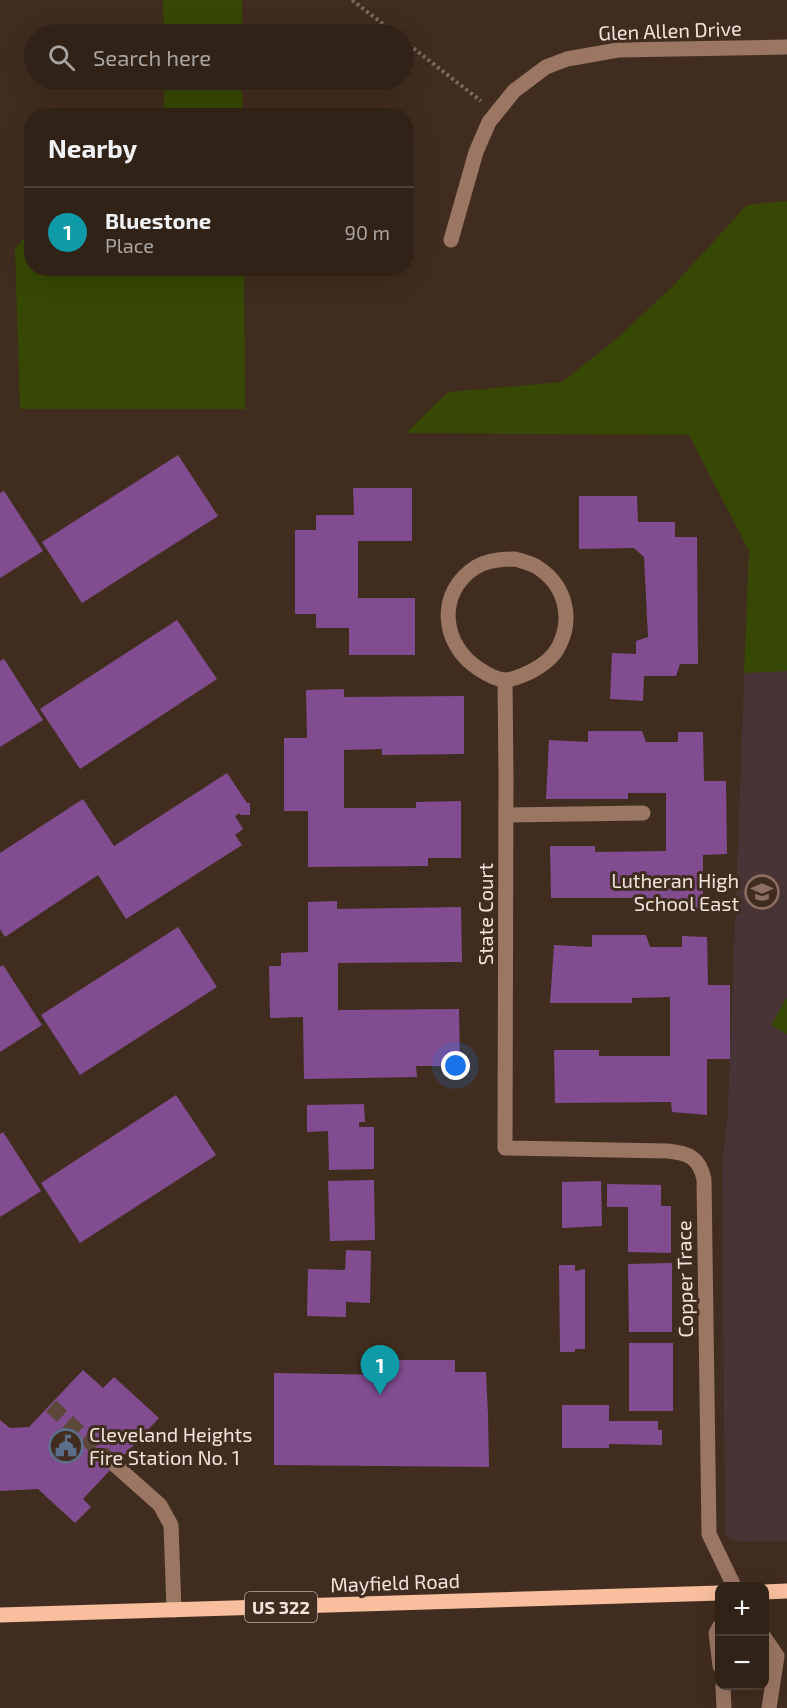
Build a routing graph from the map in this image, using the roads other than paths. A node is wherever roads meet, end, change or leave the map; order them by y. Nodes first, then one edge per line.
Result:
1 (787, 47) edge
2 (451, 240) dead end
3 (504, 680) junction
4 (643, 813) dead end
5 (506, 815) junction
6 (505, 1148) joint
7 (115, 1464) tunnel mouth
8 (732, 1582) edge
9 (787, 1591) edge
10 (769, 1592) edge
11 (715, 1593) edge
12 (174, 1610) junction
13 (0, 1615) edge
14 (769, 1643) edge
15 (723, 1690) edge
16 (724, 1708) edge
17 (769, 1708) edge

1 - 2 street, Glen Allen Drive
3 - 3 street
3 - 5 street, State Court
4 - 5 street
5 - 6 street, State Court
6 - 8 street, Copper Trace
7 - 12 street
9 - 10 main road
11 - 12 main road, Mayfield Road / US 322
12 - 13 main road, Mayfield Road / US 322
14 - 17 street
15 - 16 street

